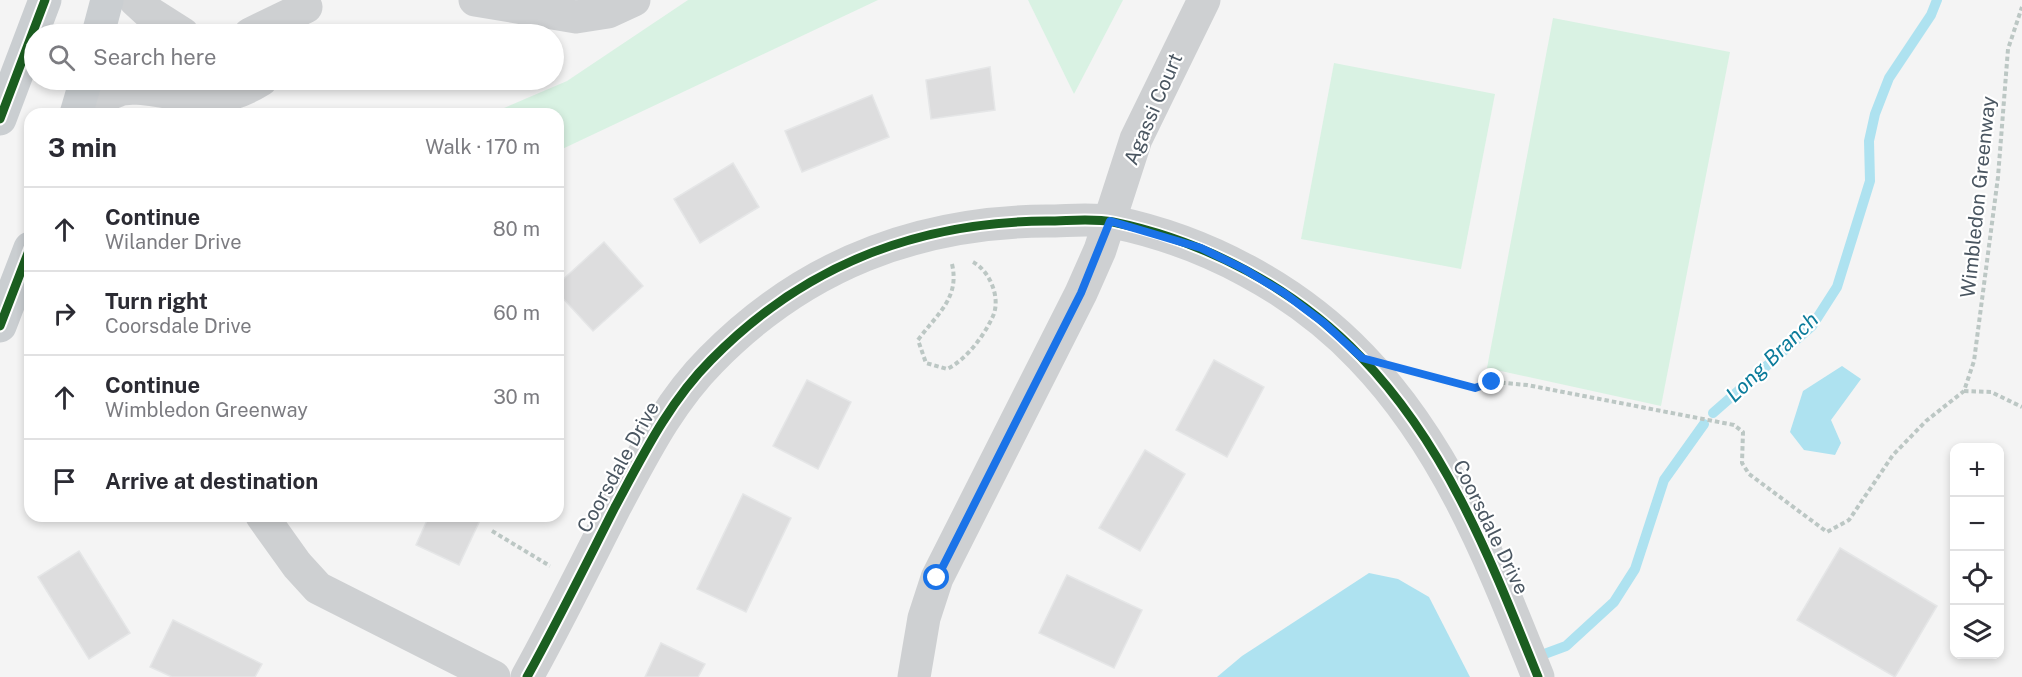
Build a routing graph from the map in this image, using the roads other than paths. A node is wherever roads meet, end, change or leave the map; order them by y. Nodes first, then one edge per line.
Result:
1 (45, 0) edge
2 (107, 0) edge
3 (135, 0) edge
4 (475, 0) edge
5 (634, 0) edge
6 (1204, 0) edge
7 (305, 14) edge
8 (37, 24) edge
9 (101, 24) edge
10 (167, 24) edge
11 (278, 24) edge
12 (24, 59) edge
13 (118, 90) edge
14 (148, 90) edge
15 (245, 90) edge
16 (81, 99) edge
17 (0, 119) edge
18 (1110, 221) junction
19 (24, 264) edge
20 (0, 326) edge
21 (266, 522) edge
22 (494, 677) edge
23 (527, 677) edge
24 (914, 677) edge
25 (1538, 677) edge

1 - 8 main road
2 - 9 main road
3 - 10 street
4 - 5 street
6 - 18 street, Agassi Court
7 - 11 street
12 - 17 main road
13 - 16 street
14 - 15 street
18 - 23 street, Coorsdale Drive
18 - 24 street, Agassi Court
18 - 25 street, Coorsdale Drive
19 - 20 main road
21 - 22 street

